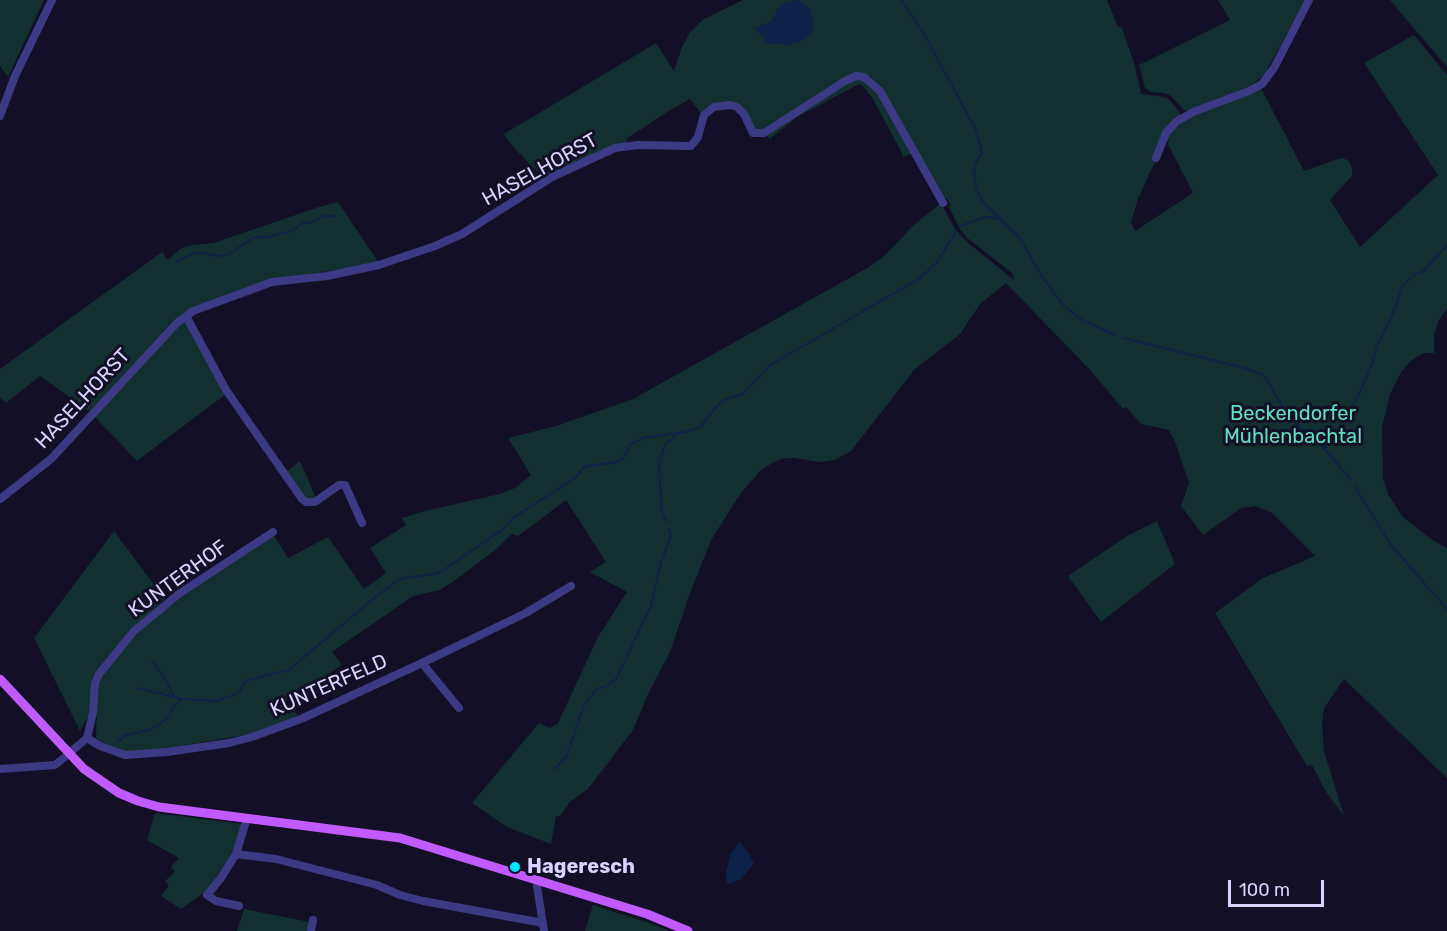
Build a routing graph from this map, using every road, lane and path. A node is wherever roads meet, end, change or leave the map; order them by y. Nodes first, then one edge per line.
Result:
1 (52, 0) edge
2 (1310, 0) edge
3 (0, 116) edge
4 (1156, 158) dead end
5 (943, 203) dead end
6 (186, 316) junction
7 (0, 499) edge
8 (362, 524) dead end
9 (273, 532) dead end
10 (571, 586) dead end
11 (422, 663) junction
12 (0, 679) edge
13 (459, 708) dead end
14 (87, 738) junction
15 (69, 753) junction
16 (0, 768) edge
17 (247, 818) junction
18 (236, 854) junction
19 (539, 880) junction
20 (238, 906) dead end
21 (313, 920) dead end
22 (543, 927) edge
23 (311, 931) edge
24 (688, 931) edge

1 - 3 street
2 - 4 street
5 - 6 street, HASELHORST
6 - 7 street, HASELHORST
6 - 8 street
9 - 14 street, KUNTERHOF
10 - 11 street, KUNTERFELD
11 - 13 street
11 - 14 street, KUNTERFELD
12 - 15 main road
14 - 15 street
15 - 16 street
15 - 17 main road
17 - 18 street
17 - 19 main road
18 - 20 street
18 - 22 street
19 - 22 street
19 - 24 main road
21 - 23 street

